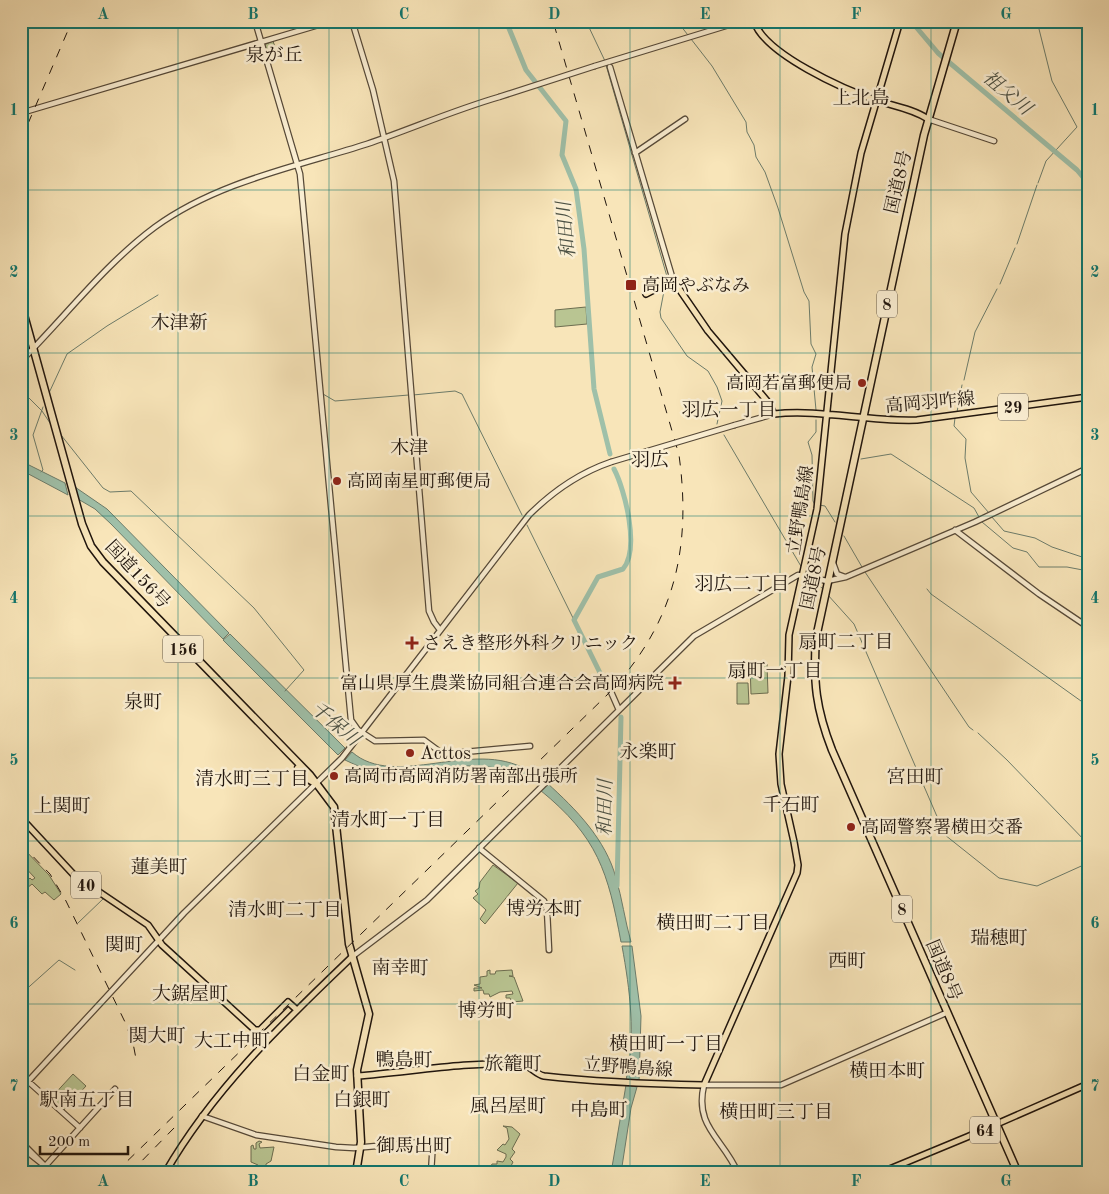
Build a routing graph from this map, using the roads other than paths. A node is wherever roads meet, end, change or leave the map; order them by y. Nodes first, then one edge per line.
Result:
1 (254, 21) edge
2 (332, 21) edge
3 (352, 21) edge
4 (742, 21) edge
5 (754, 21) edge
6 (900, 21) edge
7 (957, 21) edge
8 (261, 42) junction
9 (610, 67) dead end
10 (876, 100) junction
11 (21, 113) edge
12 (928, 118) junction
13 (685, 120) dead end
14 (384, 138) junction
15 (994, 141) dead end
16 (635, 153) junction
17 (298, 166) junction
18 (673, 280) junction
19 (646, 294) dead end
20 (21, 304) edge
21 (21, 318) edge
22 (32, 350) junction
23 (21, 361) edge
24 (1088, 397) edge
25 (774, 414) junction
26 (826, 415) junction
27 (863, 419) junction
28 (1088, 468) edge
29 (955, 530) junction
30 (832, 561) junction
31 (802, 575) junction
32 (846, 577) junction
33 (827, 581) junction
34 (1088, 627) edge
35 (440, 630) junction
36 (608, 685) dead end
37 (619, 710) junction
38 (362, 732) junction
39 (530, 746) dead end
40 (316, 783) junction
41 (21, 818) edge
42 (479, 848) junction
43 (159, 940) junction
44 (550, 950) dead end
45 (353, 956) junction
46 (297, 1010) junction
47 (946, 1013) junction
48 (21, 1076) edge
49 (357, 1076) junction
50 (28, 1082) junction
51 (1088, 1084) edge
52 (704, 1085) junction
53 (21, 1089) edge
54 (115, 1089) dead end
55 (202, 1116) junction
56 (995, 1125) junction
57 (80, 1128) junction
58 (21, 1142) edge
59 (21, 1147) edge
60 (359, 1147) junction
61 (45, 1166) junction
62 (39, 1173) edge
63 (165, 1173) edge
64 (356, 1173) edge
65 (431, 1173) edge
66 (738, 1173) edge
67 (880, 1173) edge
68 (1018, 1173) edge

1 - 8 street
2 - 8 street
3 - 14 street
4 - 14 street, bridge
5 - 10 main road
6 - 10 main road, 立野鴨島線
7 - 12 highway, 国道8号 / 8
8 - 11 street
8 - 17 street
9 - 16 street
10 - 12 main road
10 - 26 main road, 立野鴨島線
12 - 15 street
12 - 27 highway, 国道8号 / 8
13 - 16 street
14 - 17 street
14 - 35 street
16 - 18 street
17 - 22 street
17 - 38 street
18 - 19 main road
18 - 25 main road
20 - 22 highway, 国道156号 / 156
21 - 22 highway, 国道156号 / 156
22 - 23 street
22 - 40 highway, 国道156号 / 156
24 - 27 main road, 高岡羽咋線 / 29
25 - 26 main road, 高岡羽咋線
25 - 35 street, bridge
26 - 27 main road, 高岡羽咋線
26 - 31 main road, 立野鴨島線
27 - 30 highway, 国道8号 / 8
28 - 29 street
29 - 32 street
29 - 34 street
30 - 32 street
30 - 33 highway, 国道8号 / 8
31 - 33 street
31 - 37 street
31 - 52 main road, 立野鴨島線
32 - 33 street
33 - 47 highway, 国道8号 / 8
35 - 38 street
36 - 37 street
37 - 42 street
38 - 39 street
38 - 40 street
40 - 43 street
40 - 45 highway, 国道156号 / 156
41 - 43 main road, 40
42 - 44 street
42 - 45 street
43 - 46 main road, 40
43 - 50 street
45 - 46 main road
45 - 49 highway, 国道156号 / 156
46 - 55 main road
47 - 52 street
47 - 56 highway, 国道8号 / 8
48 - 50 street
49 - 52 main road, 立野鴨島線
49 - 60 highway, 国道156号 / 156
50 - 53 street
50 - 57 street
51 - 56 main road, 64
52 - 66 street
54 - 57 street
55 - 60 street
55 - 63 main road
56 - 67 main road, 64
56 - 68 highway, 国道8号 / 8
57 - 61 street
58 - 61 street
59 - 61 street
60 - 64 highway, 国道156号 / 156
60 - 65 street
61 - 62 street

